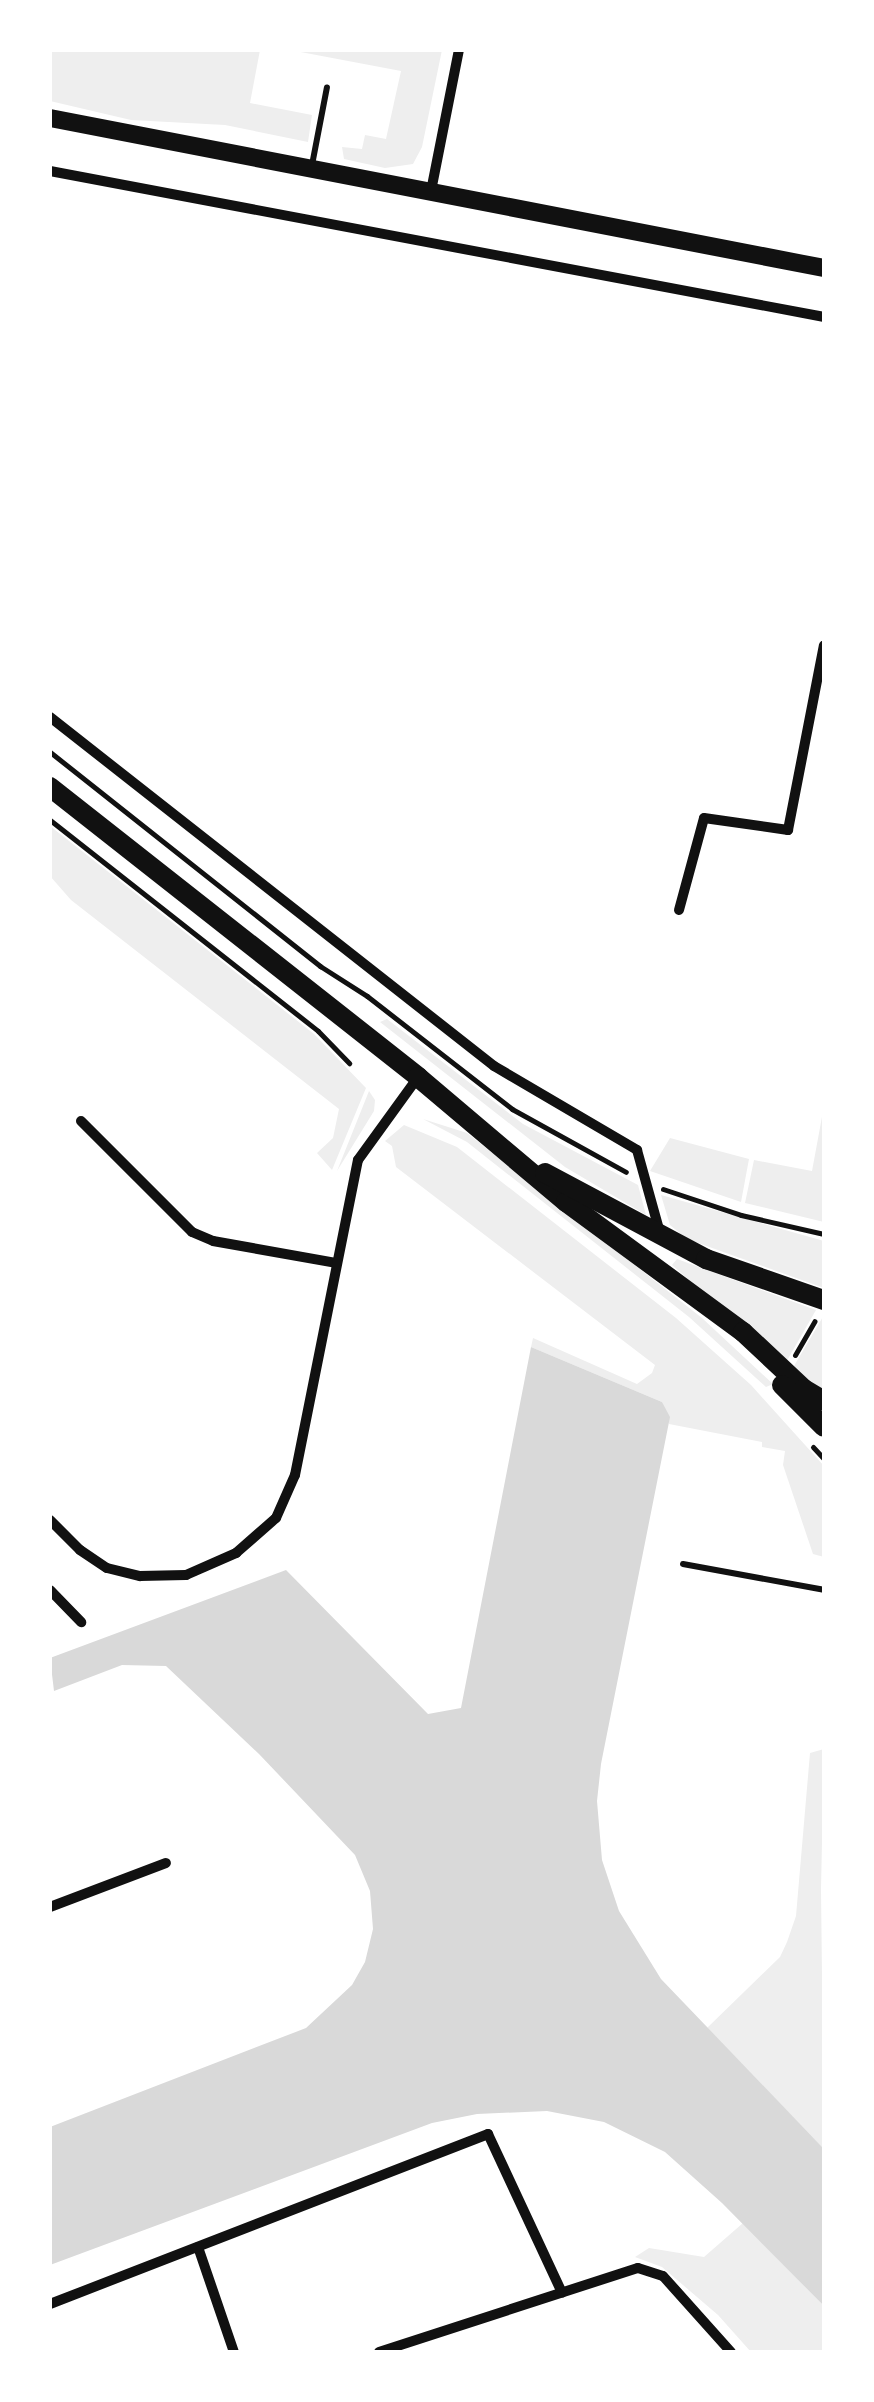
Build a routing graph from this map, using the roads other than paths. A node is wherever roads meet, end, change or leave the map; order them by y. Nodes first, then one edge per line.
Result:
1 (459, 50) edge
2 (327, 87) dead end
3 (50, 118) edge
4 (312, 168) junction
5 (50, 171) edge
6 (431, 191) junction
7 (824, 268) edge
8 (824, 317) edge
9 (824, 645) edge
10 (50, 717) edge
11 (50, 787) edge
12 (679, 910) dead end
13 (418, 1077) junction
14 (81, 1121) dead end
15 (525, 1163) junction
16 (660, 1234) junction
17 (337, 1263) junction
18 (824, 1300) edge
19 (712, 1312) junction
20 (824, 1401) edge
21 (824, 1427) edge
22 (50, 1520) edge
23 (682, 1564) dead end
24 (50, 1590) edge
25 (824, 1590) edge
26 (81, 1622) dead end
27 (166, 1863) dead end
28 (50, 1907) edge
29 (198, 2247) junction
30 (562, 2293) junction
31 (50, 2304) edge
32 (234, 2352) edge
33 (379, 2352) edge
34 (732, 2352) edge

1 - 6 street
2 - 4 lane
3 - 4 street
4 - 6 street
5 - 8 street
6 - 7 street
9 - 12 street
10 - 16 street
11 - 13 main road
13 - 15 main road
13 - 17 street
14 - 17 street
15 - 16 main road
15 - 19 main road
16 - 18 main road
17 - 22 street
19 - 20 main road
19 - 21 main road
23 - 25 lane
24 - 26 street
27 - 28 street
29 - 30 street
29 - 31 street
29 - 32 street
30 - 33 street
30 - 34 street

